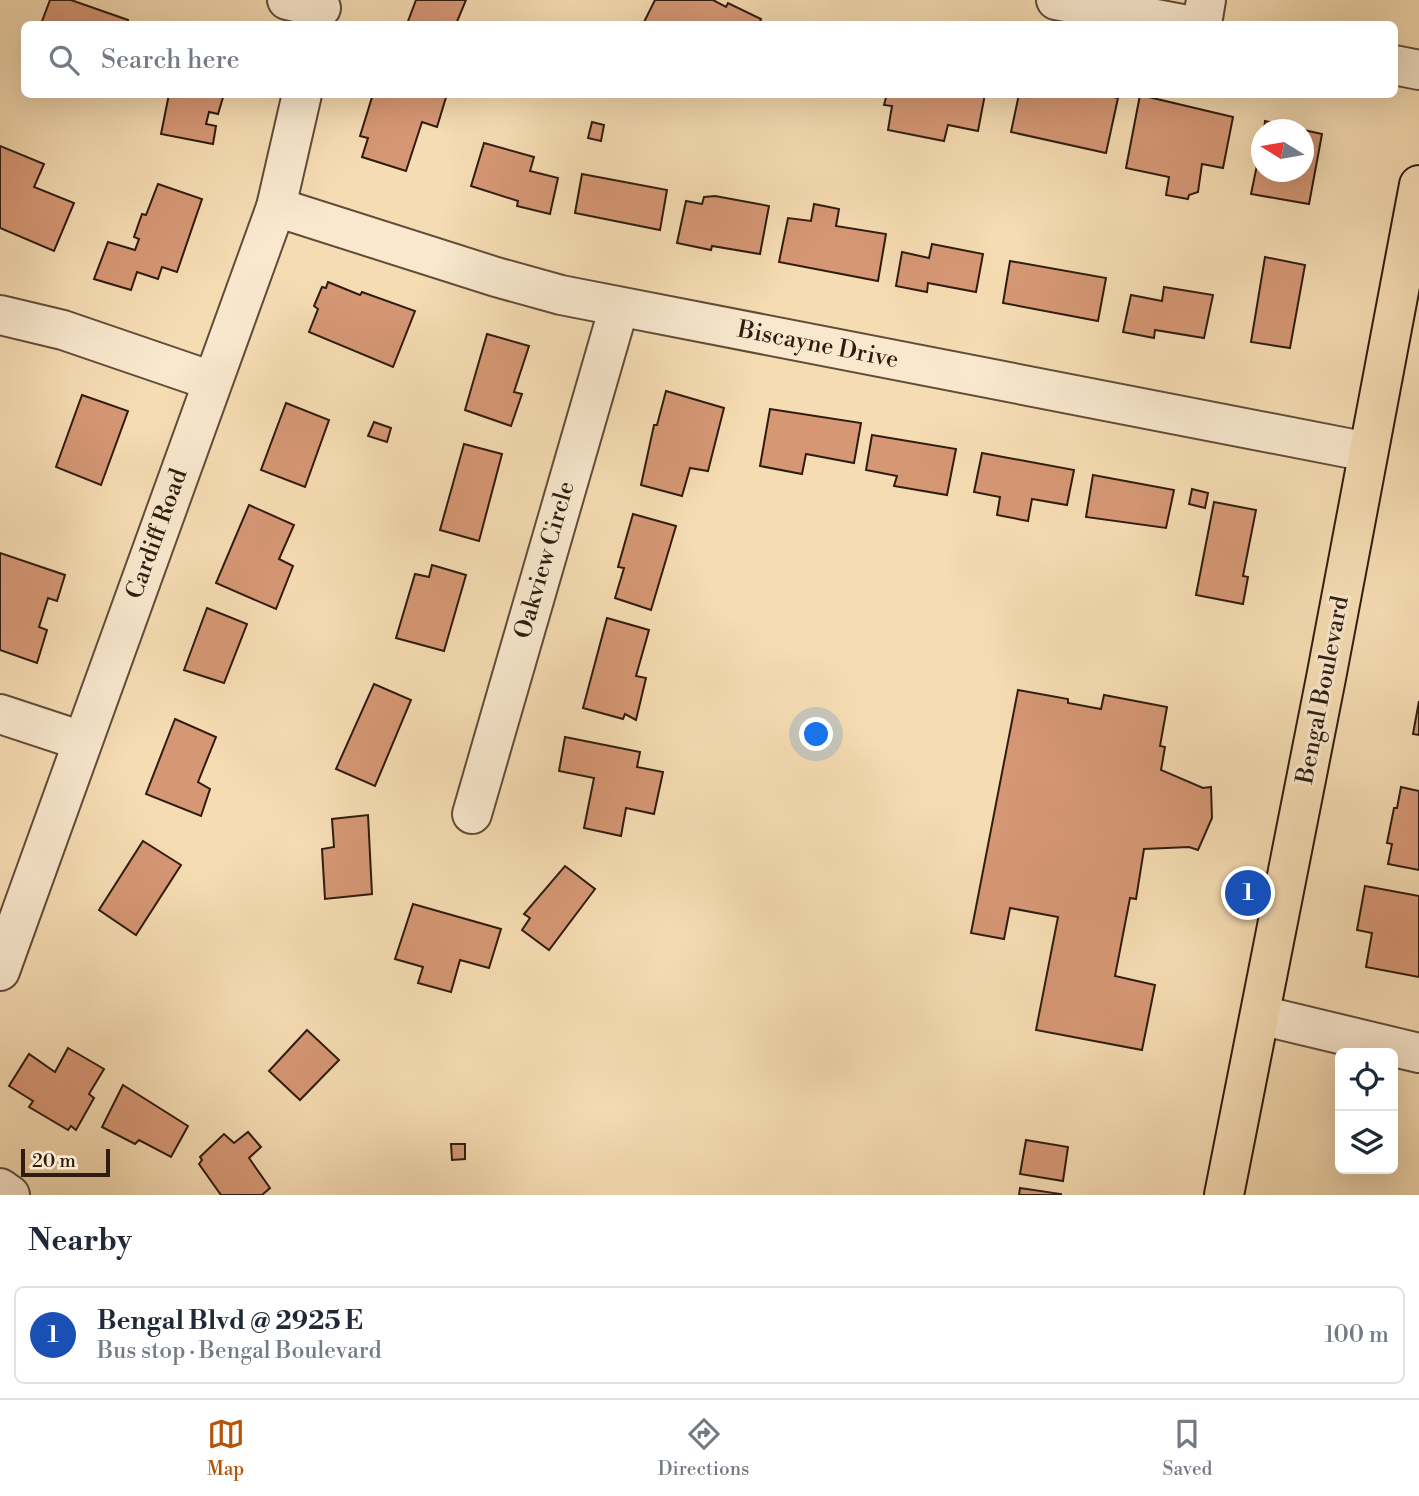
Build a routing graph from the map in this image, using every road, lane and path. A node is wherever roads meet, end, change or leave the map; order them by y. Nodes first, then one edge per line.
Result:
1 (1056, 0) edge
2 (1206, 0) edge
3 (1166, 21) edge
4 (1202, 21) edge
5 (1398, 66) edge
6 (1419, 70) edge
7 (301, 98) edge
8 (1419, 185) edge
9 (276, 207) junction
10 (619, 307) junction
11 (0, 315) edge
12 (212, 381) junction
13 (1368, 452) junction
14 (0, 714) edge
15 (82, 741) junction
16 (472, 814) dead end
17 (0, 971) edge
18 (1259, 1015) junction
19 (1419, 1053) edge
20 (0, 1188) edge
21 (10, 1195) edge
22 (1224, 1195) edge

1 - 3 street
2 - 4 street
5 - 6 street
7 - 9 street, Cardiff Road
8 - 13 main road, Bengal Boulevard
9 - 10 street, Biscayne Drive
9 - 12 street, Cardiff Road
10 - 13 street, Biscayne Drive
10 - 16 street, Oakview Circle
11 - 12 street
12 - 15 street, Cardiff Road
13 - 18 main road, Bengal Boulevard
14 - 15 street
15 - 17 street, Cardiff Road
18 - 19 street
18 - 22 main road, Bengal Boulevard
20 - 21 street

